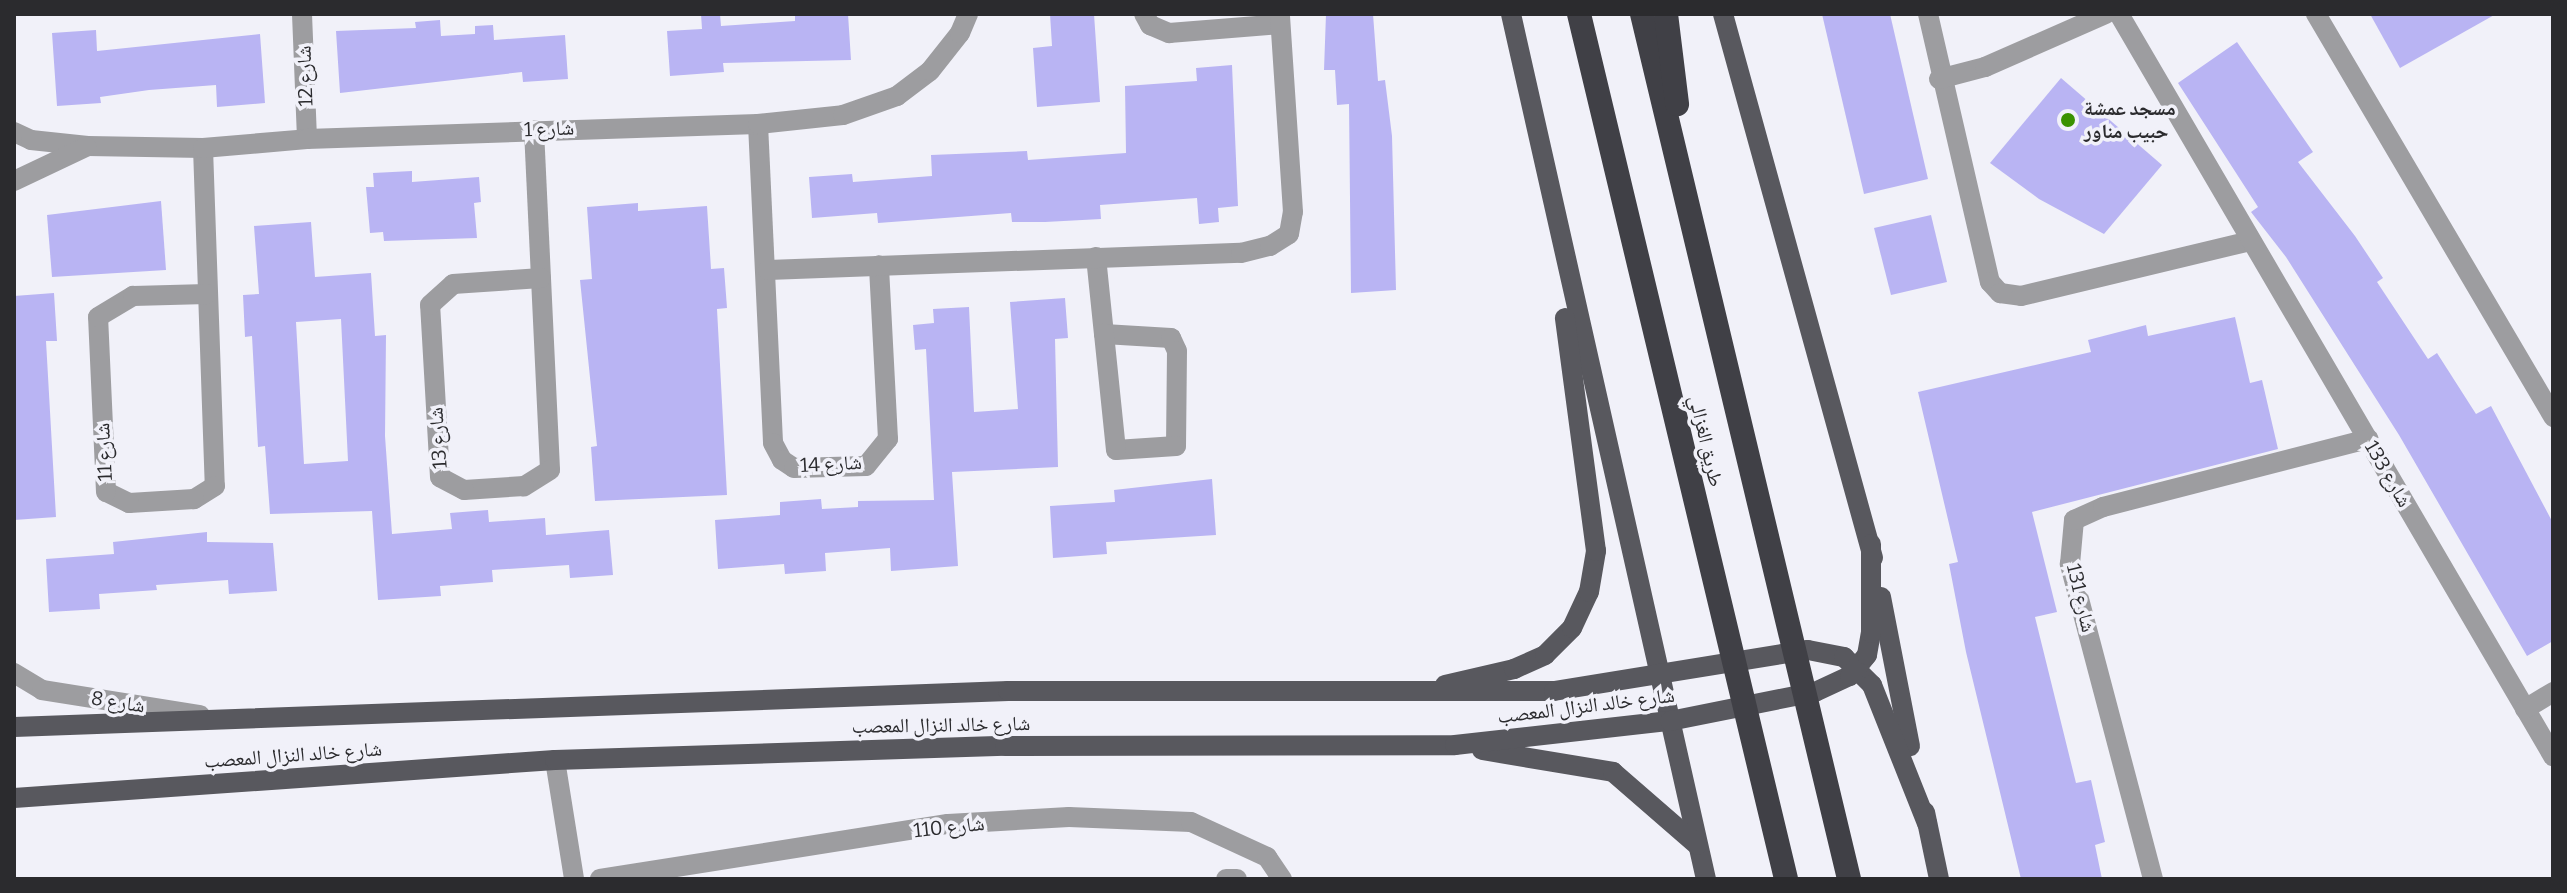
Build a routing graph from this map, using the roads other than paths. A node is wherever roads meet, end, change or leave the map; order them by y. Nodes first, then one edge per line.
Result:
1 (302, 14) edge
2 (968, 14) edge
3 (1144, 14) edge
4 (1511, 14) edge
5 (1579, 14) edge
6 (1642, 14) edge
7 (1666, 14) edge
8 (1723, 14) edge
9 (1928, 14) edge
10 (2106, 14) edge
11 (2119, 14) edge
12 (2316, 14) edge
13 (1280, 19) edge
14 (1939, 79) junction
15 (758, 124) junction
16 (534, 130) junction
17 (14, 132) edge
18 (307, 139) junction
19 (88, 146) junction
20 (203, 148) junction
21 (14, 181) edge
22 (1689, 209) junction
23 (1556, 230) junction
24 (2250, 241) junction
25 (1096, 257) junction
26 (879, 265) junction
27 (768, 270) junction
28 (541, 278) junction
29 (207, 294) junction
30 (1104, 334) junction
31 (2553, 417) edge
32 (2368, 439) junction
33 (1871, 544) junction
34 (1859, 667) junction
35 (14, 673) edge
36 (1660, 675) junction
37 (1417, 691) junction
38 (2553, 692) edge
39 (2525, 709) junction
40 (227, 719) junction
41 (1670, 721) junction
42 (14, 727) edge
43 (1455, 745) junction
44 (2553, 756) edge
45 (555, 760) junction
46 (14, 798) edge
47 (1927, 823) junction
48 (1698, 846) junction
49 (574, 879) edge
50 (600, 879) edge
51 (1228, 879) edge
52 (1237, 879) edge
53 (1282, 879) edge
54 (1706, 879) edge
55 (1786, 879) edge
56 (1849, 879) edge
57 (1939, 879) edge
58 (2153, 879) edge

1 - 18 street, شارع 12
2 - 15 street, شارع 1
3 - 13 street
4 - 23 main road
5 - 55 highway, طريق الغزالي
6 - 22 highway, طريق الغزالي
7 - 22 highway
8 - 33 main road
9 - 14 street
10 - 14 street
11 - 24 street, شارع 133
12 - 31 street
13 - 25 street
14 - 24 street
15 - 16 street, شارع 1
15 - 27 street, شارع 14
16 - 18 street, شارع 1
16 - 28 street, شارع 13
17 - 19 street, شارع 1
18 - 20 street, شارع 1
19 - 20 street, شارع 1
19 - 21 street, شارع 1
20 - 29 street, شارع 11
22 - 56 highway, طريق الغزالي
23 - 36 main road
23 - 37 main road
24 - 32 street, شارع 133
25 - 26 street
25 - 30 street
26 - 27 street
26 - 27 street, شارع 14
28 - 28 street, شارع 13
29 - 29 street, شارع 11
30 - 30 street
32 - 39 street, شارع 133
32 - 58 street, شارع 131
33 - 34 main road
33 - 47 main road
34 - 36 main road, شارع خالد النزال المعصب
34 - 41 main road, شارع خالد النزال المعصب
34 - 47 main road
35 - 40 street, شارع 8
36 - 37 main road, شارع خالد النزال المعصب
36 - 41 main road
37 - 40 main road, شارع خالد النزال المعصب
38 - 39 street
39 - 44 street, شارع 133
40 - 42 main road, شارع خالد النزال المعصب
41 - 43 main road, شارع خالد النزال المعصب
41 - 48 main road
43 - 45 main road, شارع خالد النزال المعصب
43 - 48 main road
45 - 46 main road, شارع خالد النزال المعصب
45 - 49 street
47 - 57 main road
48 - 54 main road
50 - 53 street, شارع 110
51 - 52 street

